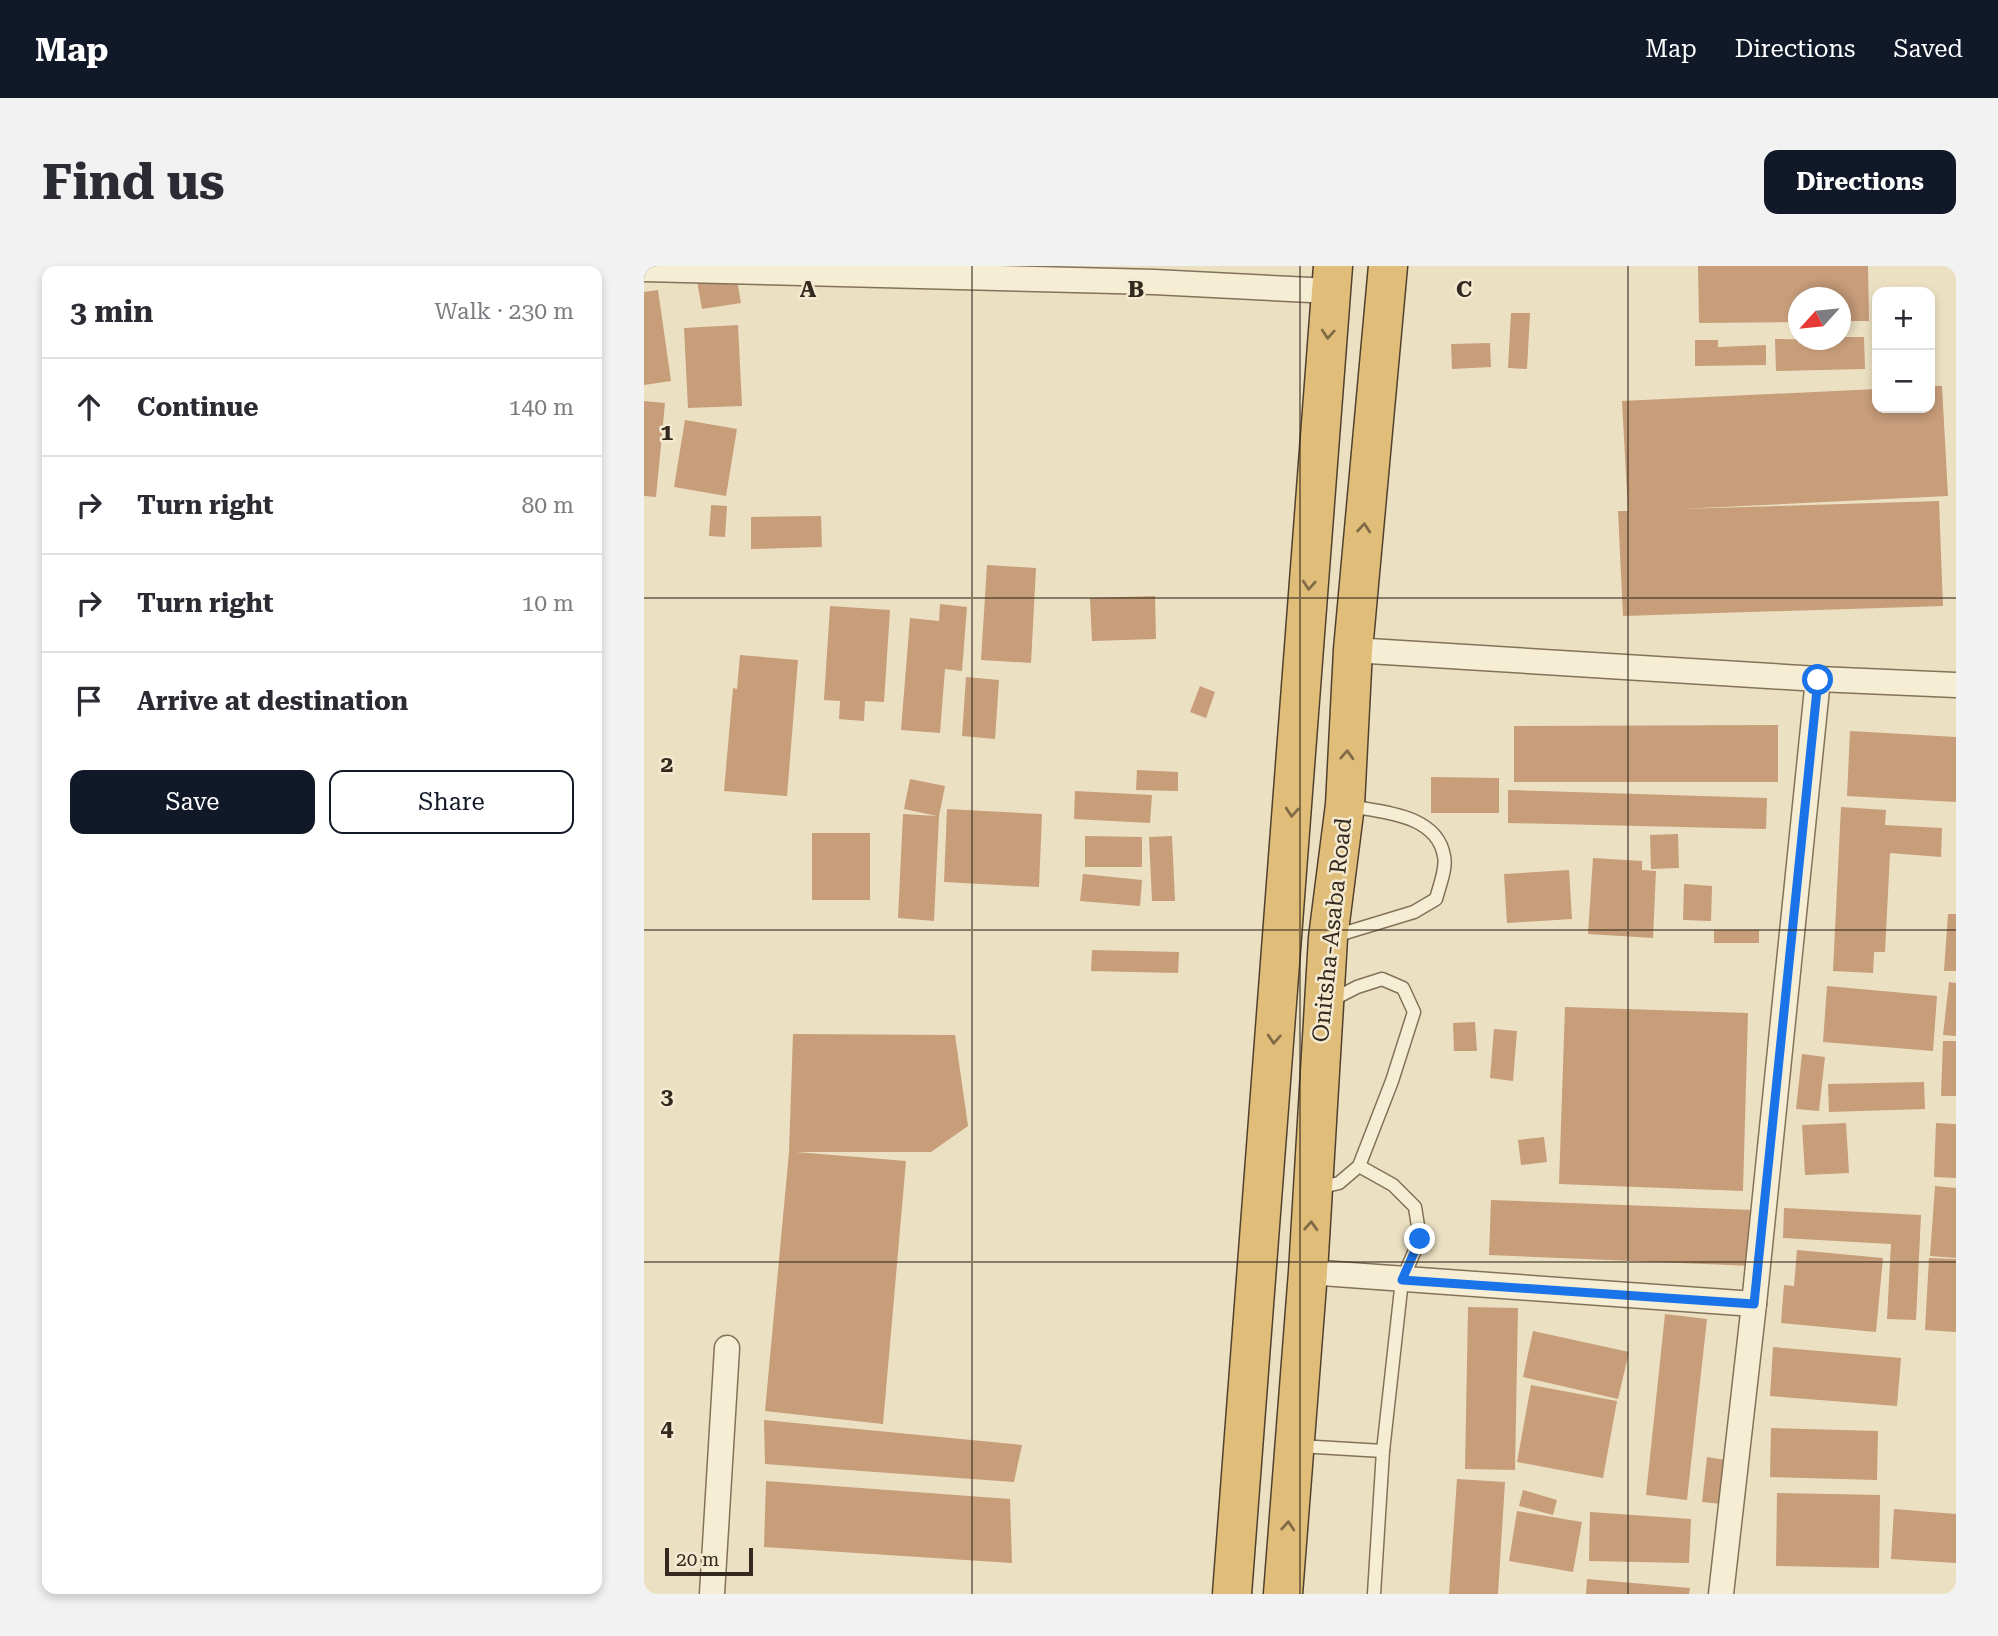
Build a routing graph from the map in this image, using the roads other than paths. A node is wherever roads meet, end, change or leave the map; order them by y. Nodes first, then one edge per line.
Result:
1 (1388, 266) edge
2 (644, 269) edge
3 (1155, 274) edge
4 (1332, 279) edge
5 (1353, 650) junction
6 (1818, 680) junction
7 (1956, 685) edge
8 (1345, 805) junction
9 (1328, 938) junction
10 (1323, 1005) junction
11 (1359, 1166) junction
12 (1313, 1189) junction
13 (1308, 1272) junction
14 (1402, 1280) junction
15 (1754, 1304) junction
16 (727, 1348) dead end
17 (1294, 1446) junction
18 (1383, 1451) junction
19 (712, 1594) edge
20 (1233, 1594) edge
21 (1283, 1594) edge
22 (1374, 1594) edge
23 (1721, 1594) edge

5 -> 1 highway, Onitsha-Asaba Road
2 - 3 street
3 - 4 street
4 -> 20 highway
5 - 6 street
8 -> 5 highway, Onitsha-Asaba Road
6 - 7 street
6 - 15 street
8 - 9 highway, Onitsha-Asaba Road
8 - 9 lane
9 - 10 highway, Onitsha-Asaba Road
10 - 11 lane
10 - 12 highway, Onitsha-Asaba Road
11 - 12 lane
11 - 14 lane
13 -> 12 highway, Onitsha-Asaba Road
13 - 14 street
13 - 17 highway, Onitsha-Asaba Road
14 - 15 street
14 - 18 lane
15 - 23 street
16 - 19 street
17 - 18 lane
21 -> 17 highway, Onitsha-Asaba Road
18 - 22 lane

